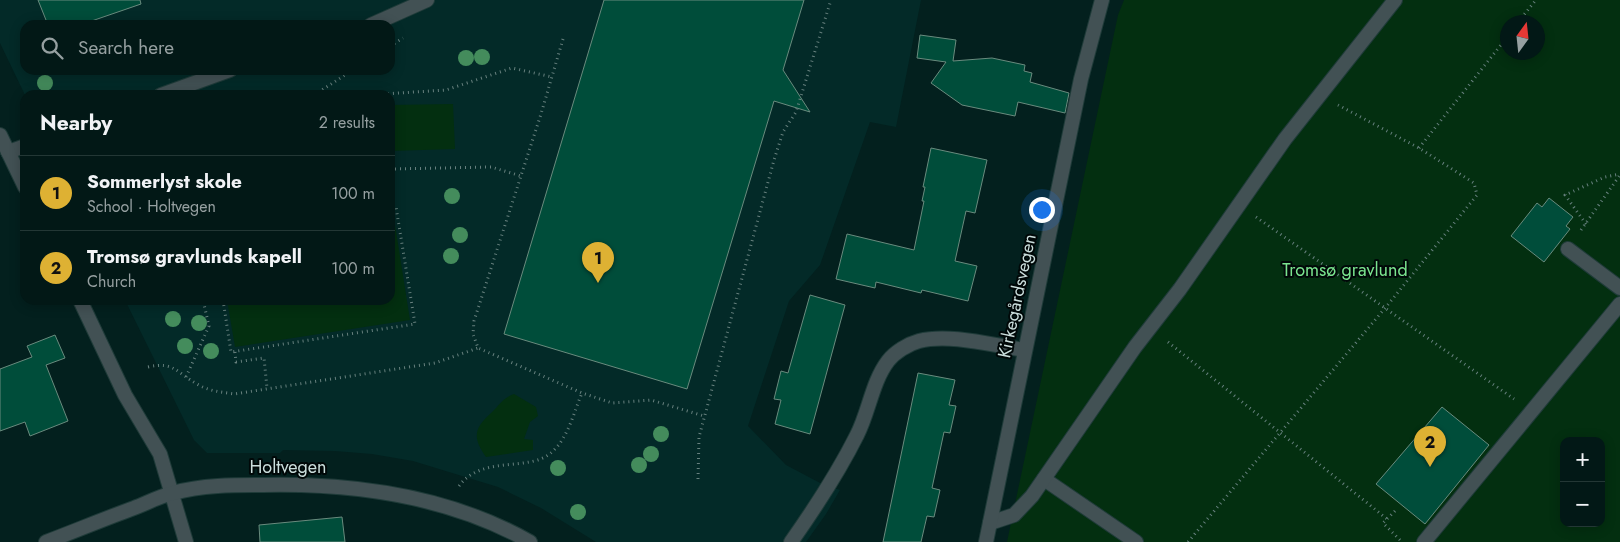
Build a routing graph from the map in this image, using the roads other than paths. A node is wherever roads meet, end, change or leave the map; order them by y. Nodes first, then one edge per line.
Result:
1 (427, 0) edge
2 (1102, 0) edge
3 (1395, 0) edge
4 (382, 20) edge
5 (216, 75) edge
6 (175, 90) edge
7 (0, 135) edge
8 (20, 148) edge
9 (8, 152) junction
10 (20, 176) edge
11 (1568, 249) road end
12 (1620, 288) edge
13 (1620, 304) edge
14 (82, 305) edge
15 (1026, 350) junction
16 (1044, 479) junction
17 (172, 493) junction
18 (990, 523) junction
19 (46, 542) edge
20 (186, 542) edge
21 (530, 542) edge
22 (791, 542) edge
23 (986, 542) edge
24 (1136, 542) edge
25 (1424, 542) edge

1 - 4 street
2 - 15 street, Kirkegårdsvegen
3 - 16 street
5 - 6 street
7 - 9 street
8 - 9 street
9 - 10 street
11 - 12 street
13 - 25 street
14 - 17 street
15 - 18 street, Kirkegårdsvegen
15 - 22 street
16 - 18 street
16 - 24 street
17 - 19 street, Holtvegen
17 - 20 street
17 - 21 street, Holtvegen
18 - 23 street, Kirkegårdsvegen

